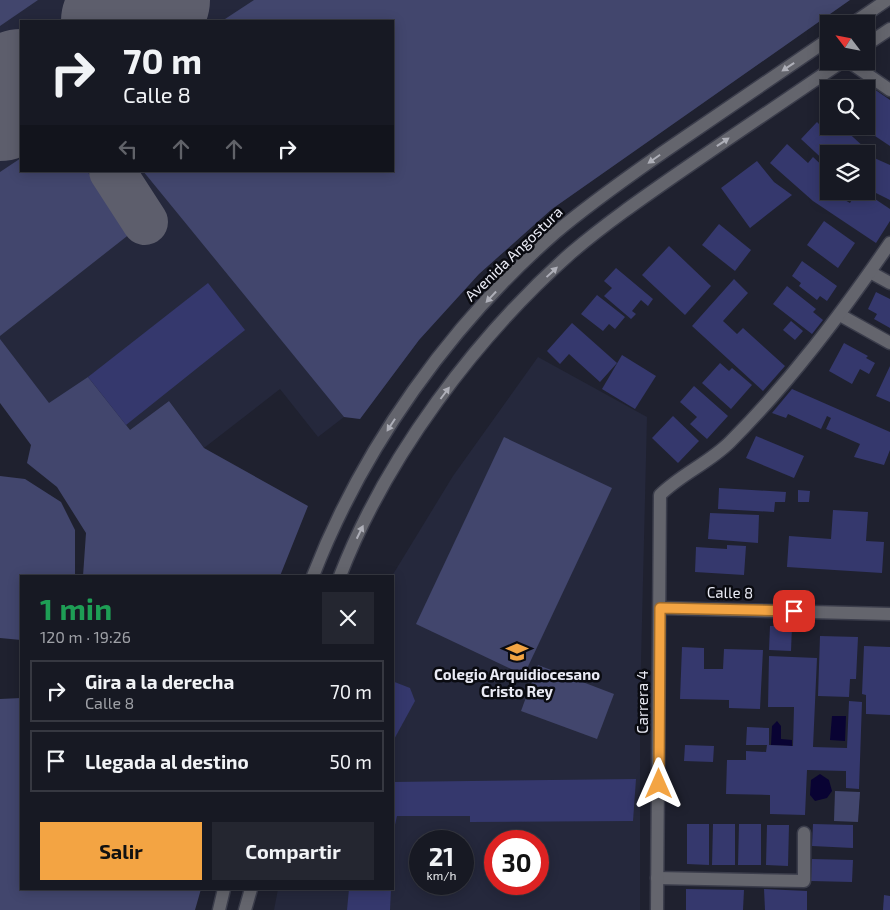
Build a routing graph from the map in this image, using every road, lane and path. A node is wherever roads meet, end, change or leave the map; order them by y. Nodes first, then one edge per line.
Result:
1 (887, 0) edge
2 (865, 15) edge
3 (890, 29) edge
4 (875, 39) edge
5 (820, 45) edge
6 (830, 70) edge
7 (861, 70) edge
8 (890, 90) edge
9 (890, 243) edge
10 (870, 272) junction
11 (890, 283) edge
12 (840, 315) junction
13 (890, 343) edge
14 (313, 575) edge
15 (340, 575) edge
16 (660, 608) junction
17 (890, 614) edge
18 (804, 833) dead end
19 (657, 878) junction
20 (224, 890) edge
21 (251, 890) edge
22 (219, 910) edge
23 (245, 910) edge
24 (657, 910) edge

1 - 2 street
3 - 4 street
5 -> 14 street, Avenida Angostura
15 -> 6 street
7 - 8 street
9 - 10 street
10 - 11 street
10 - 12 street
12 - 13 street
12 - 16 street, Carrera 4
16 - 17 street, Calle 8
16 - 19 street, Carrera 4
18 - 19 street
19 - 24 street, Carrera 4
20 - 22 street
21 - 23 street

